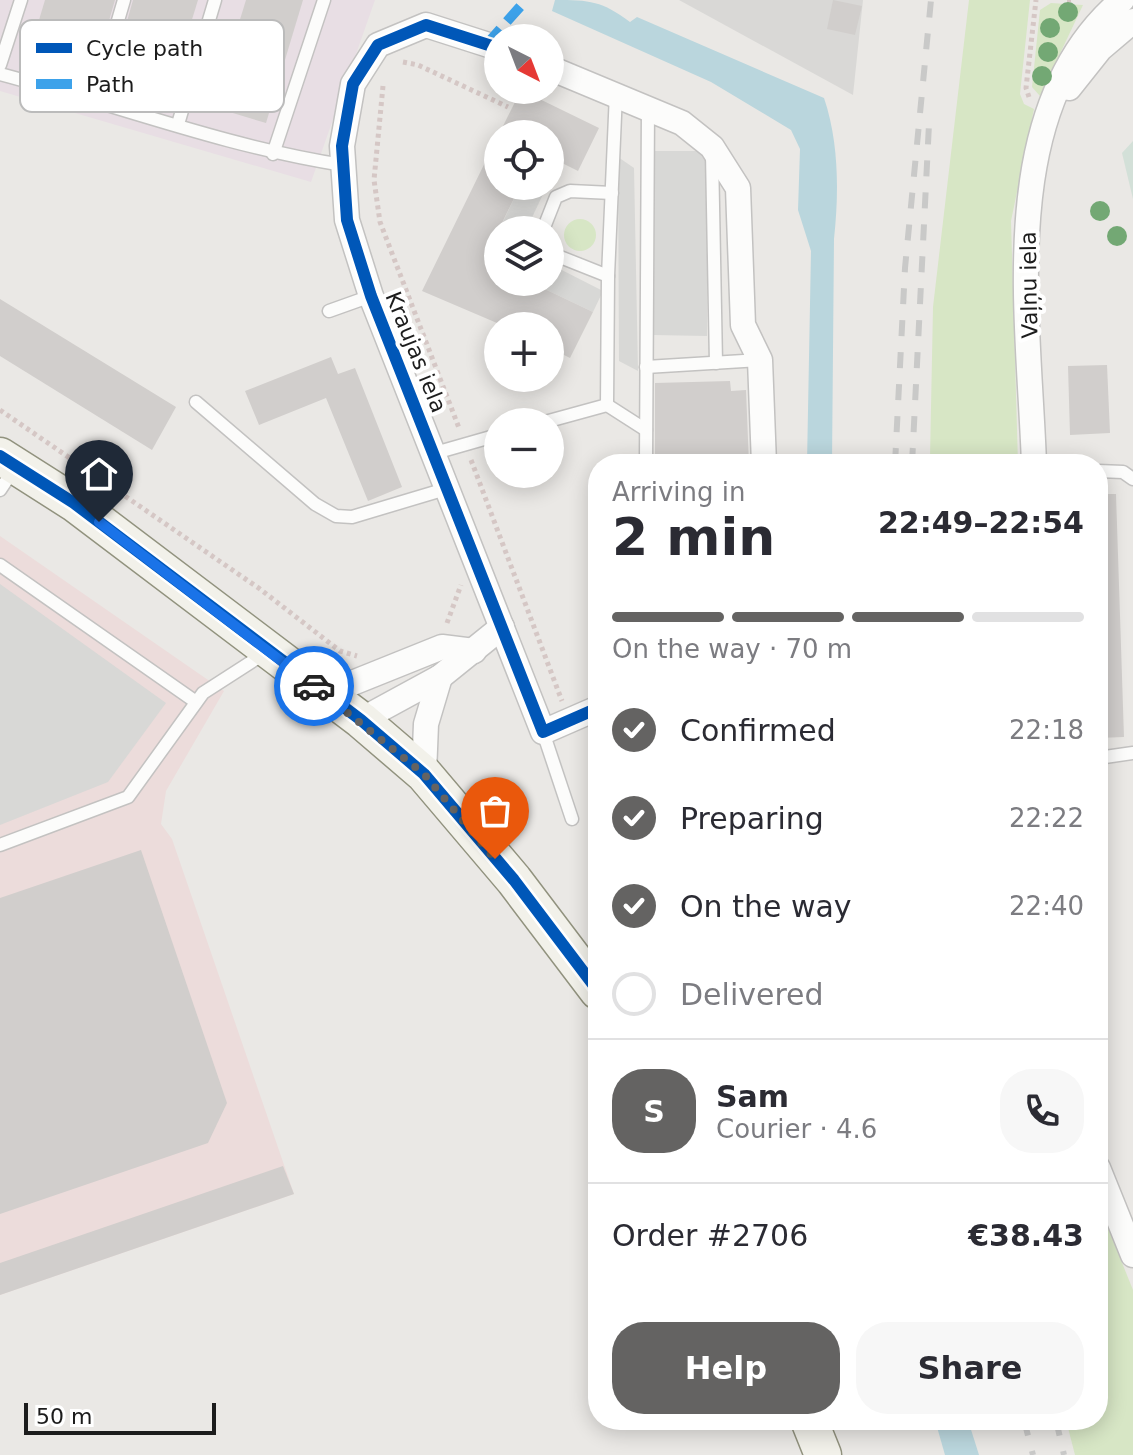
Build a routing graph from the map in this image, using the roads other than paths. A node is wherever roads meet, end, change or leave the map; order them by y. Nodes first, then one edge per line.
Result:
1 (21, 0) edge
2 (124, 0) edge
3 (215, 0) edge
4 (324, 0) edge
5 (1122, 0) edge
6 (118, 20) edge
7 (209, 20) edge
8 (1133, 21) edge
9 (484, 44) edge
10 (0, 65) edge
11 (564, 73) edge
12 (0, 74) edge
13 (20, 79) edge
14 (616, 93) junction
15 (648, 107) junction
16 (1051, 109) junction
17 (138, 112) edge
18 (182, 112) edge
19 (178, 124) junction
20 (712, 147) junction
21 (273, 154) junction
22 (343, 165) junction
23 (612, 193) junction
24 (549, 216) edge
25 (564, 259) edge
26 (608, 276) junction
27 (371, 296) junction
28 (329, 311) dead end
29 (760, 360) junction
30 (716, 363) junction
31 (646, 367) junction
32 (196, 402) dead end
33 (607, 405) junction
34 (564, 417) edge
35 (646, 430) junction
36 (484, 439) edge
37 (435, 453) junction
38 (646, 454) edge
39 (764, 454) edge
40 (1034, 454) edge
41 (5, 471) edge
42 (1108, 471) edge
43 (1133, 479) edge
44 (449, 488) junction
45 (0, 565) edge
46 (502, 627) junction
47 (268, 651) junction
48 (474, 651) junction
49 (440, 677) junction
50 (325, 694) junction
51 (196, 702) junction
52 (588, 713) edge
53 (361, 720) junction
54 (543, 732) junction
55 (1133, 753) edge
56 (1108, 757) edge
57 (424, 774) junction
58 (572, 819) dead end
59 (0, 845) edge
60 (588, 978) edge
61 (1108, 1193) edge
62 (1133, 1255) edge
63 (813, 1430) edge
64 (823, 1455) edge

1 - 10 lane
2 - 6 lane
3 - 7 lane
4 - 21 lane
5 - 16 street, Vaļņu iela
8 - 16 street, Vaļņu iela
9 - 22 street, Kraujas iela
11 - 14 street
12 - 13 lane
14 - 15 street
14 - 23 lane
15 - 20 street
15 - 31 lane
16 - 40 street, Vaļņu iela
17 - 19 lane
18 - 19 lane
19 - 21 lane
20 - 29 street
20 - 30 lane
21 - 22 lane
22 - 27 street, Kraujas iela
23 - 24 lane
23 - 26 lane
25 - 26 lane
26 - 33 lane
27 - 28 lane
27 - 37 street, Kraujas iela
29 - 30 lane
29 - 39 street
30 - 31 lane
31 - 35 lane
32 - 44 lane
33 - 34 lane
33 - 35 lane
35 - 38 lane
36 - 37 lane
37 - 44 street, Kraujas iela
41 - 47 street
42 - 43 lane
44 - 46 street, Kraujas iela
45 - 51 lane
46 - 48 street
46 - 54 street, Kraujas iela
47 - 50 street
47 - 51 lane
48 - 49 street
48 - 50 street
49 - 53 street
49 - 57 street
50 - 53 street
51 - 59 lane
52 - 54 street
53 - 57 street
54 - 58 lane
55 - 56 lane
57 - 60 street
61 - 62 street
63 - 64 street

